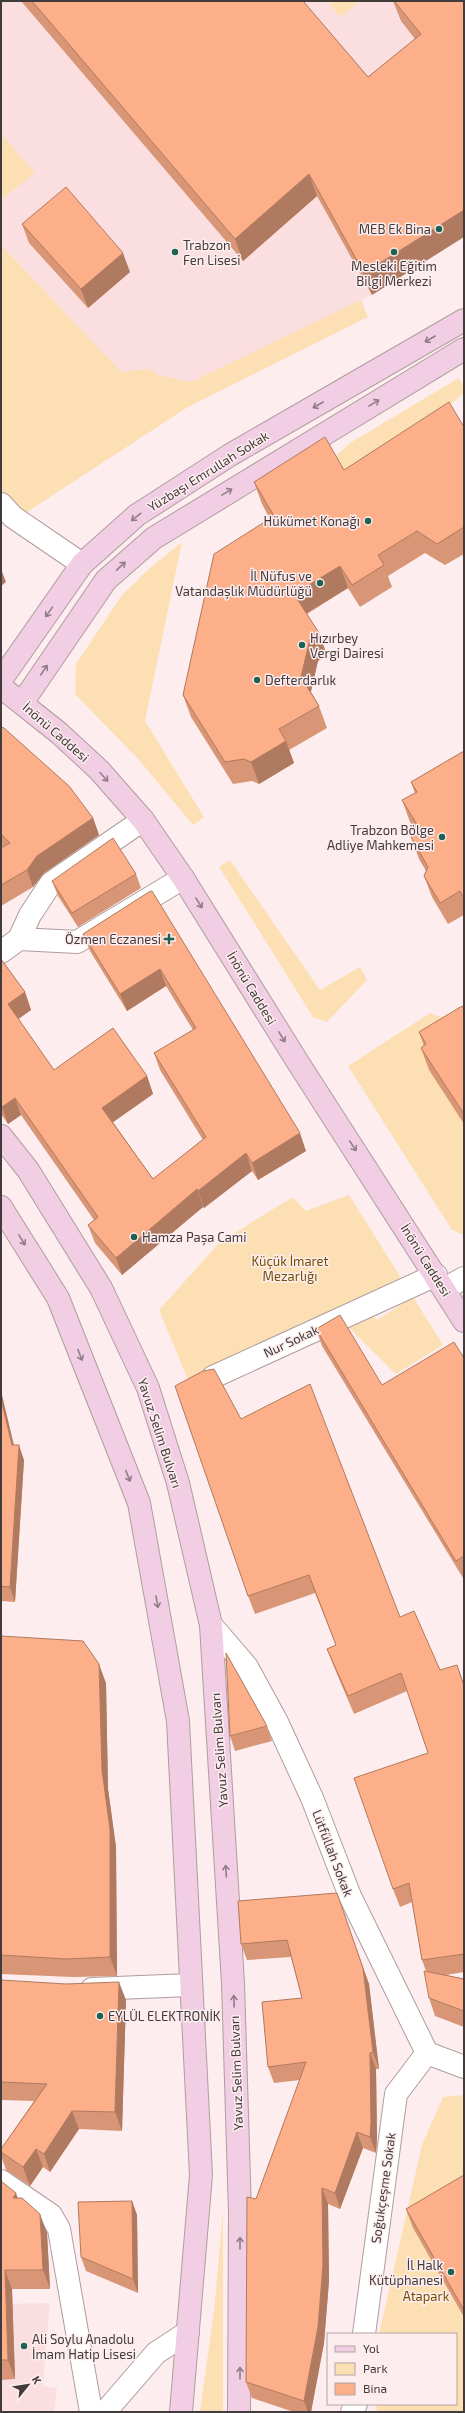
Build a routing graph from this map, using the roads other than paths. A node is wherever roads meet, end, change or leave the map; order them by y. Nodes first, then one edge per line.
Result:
1 (464, 320) edge
2 (464, 350) edge
3 (1, 504) edge
4 (82, 564) junction
5 (1, 680) edge
6 (1, 687) edge
7 (22, 703) junction
8 (143, 820) junction
9 (183, 878) junction
10 (19, 939) junction
11 (1, 952) edge
12 (1, 1136) edge
13 (1, 1207) edge
14 (464, 1278) edge
15 (440, 1282) junction
16 (464, 1321) edge
17 (212, 1377) edge
18 (211, 1625) junction
19 (190, 1985) junction
20 (73, 1990) edge
21 (427, 2053) junction
22 (464, 2067) edge
23 (1, 2181) edge
24 (188, 2332) junction
25 (364, 2333) edge
26 (91, 2412) edge
27 (105, 2412) edge
28 (181, 2412) edge
29 (240, 2412) edge

1 -> 4 main road, Yüzbaşı Emrullah Sokak
7 -> 2 main road
3 - 4 street
4 -> 5 main road, Yüzbaşı Emrullah Sokak
6 - 7 main road, İnönü Caddesi
7 -> 8 main road, İnönü Caddesi
8 - 9 main road, İnönü Caddesi
8 - 10 street
9 - 10 street
9 -> 15 main road, İnönü Caddesi
10 - 11 street
12 - 18 main road, Yavuz Selim Bulvarı
13 -> 19 main road
14 - 15 street, Nur Sokak
15 - 16 main road, İnönü Caddesi
15 - 17 street, Nur Sokak
18 - 21 street, Lütfüllah Sokak
29 -> 18 main road, Yavuz Selim Bulvarı
19 - 20 street
19 - 24 main road
21 - 22 street
21 - 25 street, Soğukçeşme Sokak
23 - 26 street
24 - 27 street
24 - 28 main road

